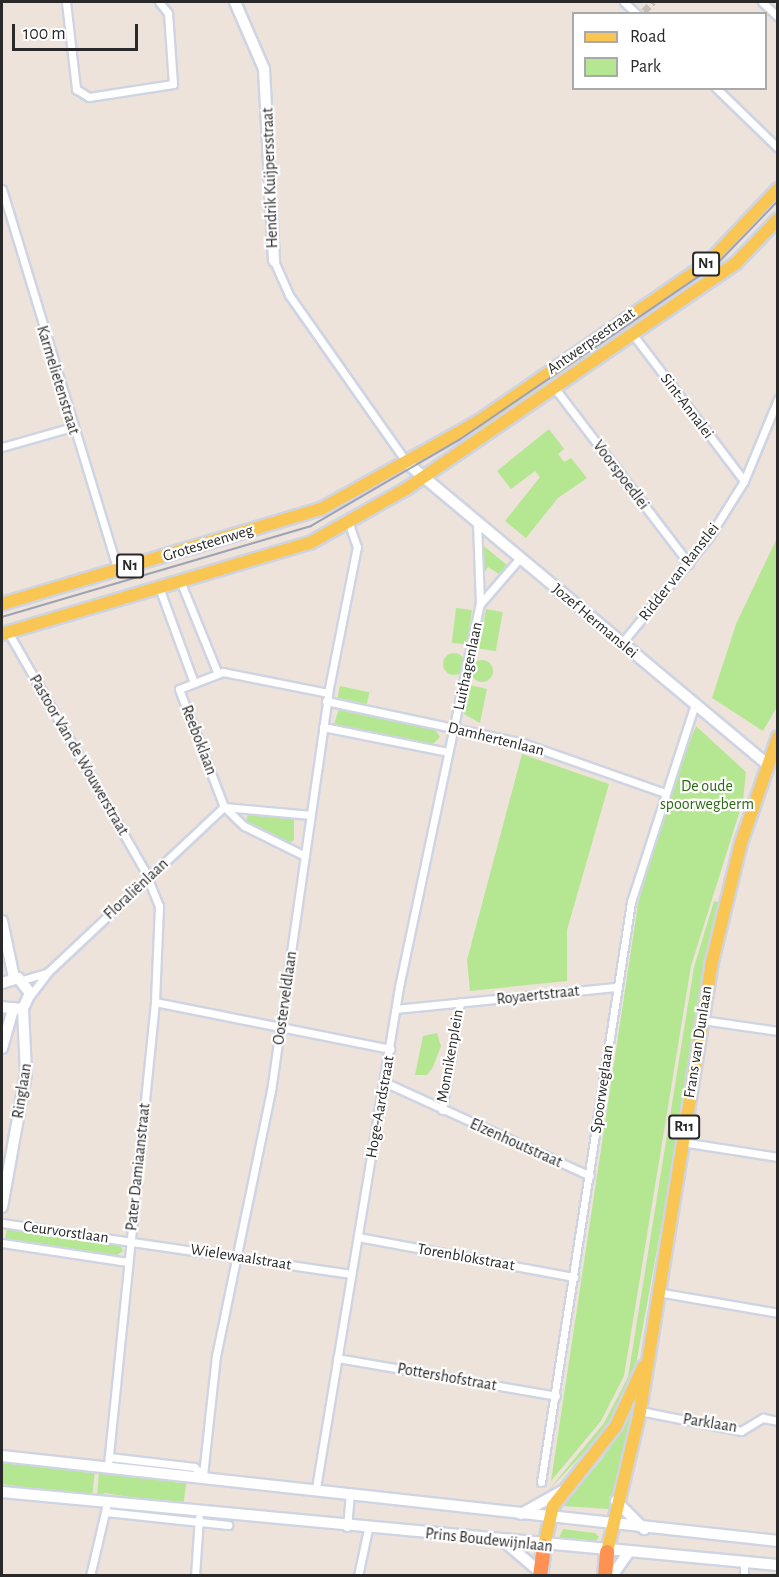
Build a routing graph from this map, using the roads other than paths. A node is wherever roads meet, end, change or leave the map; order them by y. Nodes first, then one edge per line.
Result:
1 (66, 2) edge
2 (159, 2) edge
3 (235, 2) edge
4 (624, 2) edge
5 (762, 2) edge
6 (639, 12) edge
7 (777, 17) edge
8 (718, 90) edge
9 (777, 148) edge
10 (2, 189) edge
11 (777, 189) edge
12 (777, 219) edge
13 (274, 261) joint
14 (630, 331) junction
15 (553, 386) junction
16 (777, 399) edge
17 (72, 427) junction
18 (2, 447) edge
19 (407, 463) junction
20 (424, 476) junction
21 (744, 480) junction
22 (348, 521) junction
23 (477, 521) junction
24 (520, 558) junction
25 (689, 564) junction
26 (118, 570) junction
27 (181, 583) junction
28 (160, 590) junction
29 (2, 604) edge
30 (480, 604) junction
31 (5, 633) edge
32 (621, 644) junction
33 (218, 674) junction
34 (194, 683) junction
35 (327, 697) junction
36 (695, 704) junction
37 (323, 727) junction
38 (454, 728) junction
39 (777, 736) edge
40 (448, 752) junction
41 (767, 764) junction
42 (777, 773) edge
43 (662, 792) junction
44 (224, 807) junction
45 (311, 815) junction
46 (305, 856) junction
47 (146, 879) junction
48 (2, 921) edge
49 (48, 972) junction
50 (18, 979) junction
51 (2, 983) edge
52 (617, 987) junction
53 (30, 996) junction
54 (155, 1002) junction
55 (460, 1003) junction
56 (7, 1009) edge
57 (23, 1009) junction
58 (396, 1009) junction
59 (702, 1020) junction
60 (282, 1028) junction
61 (777, 1031) edge
62 (2, 1048) edge
63 (390, 1049) junction
64 (384, 1083) junction
65 (442, 1110) junction
66 (682, 1142) junction
67 (777, 1157) edge
68 (590, 1176) junction
69 (2, 1208) edge
70 (2, 1223) edge
71 (358, 1237) junction
72 (130, 1241) junction
73 (2, 1243) edge
74 (236, 1256) junction
75 (128, 1262) junction
76 (351, 1274) junction
77 (574, 1277) junction
78 (657, 1292) junction
79 (777, 1313) edge
80 (337, 1358) junction
81 (646, 1360) junction
82 (556, 1396) junction
83 (640, 1411) junction
84 (777, 1420) edge
85 (2, 1456) edge
86 (108, 1461) junction
87 (203, 1475) junction
88 (542, 1482) dead end
89 (316, 1488) junction
90 (562, 1491) junction
91 (2, 1492) edge
92 (350, 1492) junction
93 (616, 1501) junction
94 (106, 1508) junction
95 (521, 1514) junction
96 (199, 1517) junction
97 (549, 1520) junction
98 (228, 1524) dead end
99 (347, 1527) junction
100 (611, 1527) junction
101 (368, 1529) junction
102 (644, 1529) junction
103 (503, 1541) junction
104 (777, 1541) edge
105 (544, 1546) junction
106 (607, 1552) junction
107 (628, 1553) junction
108 (744, 1561) junction
109 (777, 1565) edge
110 (540, 1574) edge
111 (90, 1575) edge
112 (195, 1575) edge
113 (358, 1575) edge
114 (605, 1575) edge
115 (612, 1575) edge
116 (744, 1575) edge

1 - 2 street
3 - 13 main road, Hendrik Kuijpersstraat
4 - 6 street
5 - 7 street
8 - 9 street
10 - 17 street, Karmelietenstraat
11 - 19 main road, Antwerpsestraat / N1
12 - 14 main road, Antwerpsestraat / N1
13 - 19 street, Hendrik Kuijpersstraat
14 - 15 main road, Antwerpsestraat / N1
14 - 21 street, Sint-Annalei
15 - 20 main road, Antwerpsestraat / N1
15 - 25 street, Voorspoedlei
16 - 21 street, Ridder van Ranstlei
17 - 18 street
17 - 26 street, Karmelietenstraat
19 - 20 main road
19 - 26 main road, Grotesteenweg / N1
20 - 22 main road, Antwerpsestraat / N1
20 - 23 main road, Jozef Hermanslei
21 - 25 street, Ridder van Ranstlei
22 - 27 main road, Antwerpsestraat / N1
22 - 35 street, Oosterveldlaan
23 - 24 main road, Jozef Hermanslei
23 - 30 street, Luithagenlaan
24 - 30 street, Luithagenlaan
24 - 32 main road, Jozef Hermanslei
25 - 32 street, Ridder van Ranstlei
26 - 29 main road, Grotesteenweg / N1
27 - 28 main road, Grotesteenweg / N1
27 - 33 street
28 - 31 main road, Grotesteenweg / N1
28 - 34 street
30 - 38 street, Luithagenlaan
31 - 47 street, Pastoor Van de Wouwerstraat
32 - 36 main road, Jozef Hermanslei
33 - 34 street
33 - 35 street, Damhertenlaan
34 - 44 street, Reeboklaan
35 - 37 street, Oosterveldlaan
35 - 38 street, Damhertenlaan
36 - 41 main road, Jozef Hermanslei
36 - 43 street, Spoorweglaan
37 - 40 street, Damhertenlaan
37 - 45 street, Oosterveldlaan
38 - 40 street, Hoge-Aardstraat
38 - 43 street, Damhertenlaan
39 - 41 main road, R11
40 - 58 street, Hoge-Aardstraat
41 - 42 street
41 - 59 main road, Frans van Dunlaan / R11
43 - 52 street, Spoorweglaan
44 - 45 street
44 - 46 street
44 - 47 street, Floraliënlaan
45 - 46 street, Oosterveldlaan
46 - 60 street, Oosterveldlaan
47 - 49 street, Floraliënlaan
47 - 54 street, Pater Damiaanstraat
48 - 50 main road
49 - 50 street, Floraliënlaan
49 - 53 street, Floraliënlaan
50 - 51 main road
50 - 53 main road
52 - 55 street, Royaertstraat
52 - 68 street, Spoorweglaan
53 - 57 main road
54 - 60 street
54 - 72 street, Pater Damiaanstraat
55 - 58 street, Monnikenplein
55 - 65 street, Monnikenplein
56 - 57 main road, Ringlaan
56 - 62 main road, Ringlaan
57 - 69 main road, Ringlaan
58 - 63 street, Hoge-Aardstraat
59 - 61 street
59 - 66 main road, Frans van Dunlaan / R11
60 - 63 street
60 - 74 street, Oosterveldlaan
63 - 64 street, Hoge-Aardstraat
64 - 65 street, Monnikenplein
64 - 71 street, Hoge-Aardstraat
65 - 68 street, Elzenhoutstraat
66 - 67 street
66 - 78 main road, Frans van Dunlaan / R11
68 - 77 street, Spoorweglaan
70 - 72 street, Ceurvorstlaan
71 - 76 street, Hoge-Aardstraat
71 - 77 street, Torenblokstraat
72 - 74 street, Wielewaalstraat
72 - 75 street, Pater Damiaanstraat
73 - 75 street, Ceurvorstlaan
74 - 76 street, Wielewaalstraat
74 - 87 street, Oosterveldlaan
75 - 86 street, Pater Damiaanstraat
76 - 80 street, Hoge-Aardstraat
77 - 82 street, Spoorweglaan
78 - 79 street
78 - 81 main road, Frans van Dunlaan / R11
80 - 82 street, Pottershofstraat
80 - 89 street, Hoge-Aardstraat
81 - 83 main road, Frans van Dunlaan / R11
81 - 90 main road, Frans van Dunlaan / R11
82 - 88 street, Spoorweglaan
83 - 84 street, Parklaan
83 - 93 main road, Frans van Dunlaan / R11
85 - 86 main road, Prins Boudewijnlaan
86 - 87 main road, Prins Boudewijnlaan
87 - 89 main road, Prins Boudewijnlaan
89 - 92 main road, Prins Boudewijnlaan
90 - 95 main road
90 - 97 main road, Frans van Dunlaan / R11
91 - 94 main road, Prins Boudewijnlaan
92 - 95 main road, Prins Boudewijnlaan
92 - 99 street
93 - 100 main road, Frans van Dunlaan / R11
93 - 102 main road
94 - 96 main road, Prins Boudewijnlaan
94 - 111 street
95 - 97 main road, Prins Boudewijnlaan
96 - 98 street, Prins Boudewijnlaan
96 - 99 main road, Prins Boudewijnlaan
96 - 112 street
97 - 100 main road, Prins Boudewijnlaan
97 - 105 main road, Frans van Dunlaan / R11
99 - 101 main road, Prins Boudewijnlaan
100 - 102 main road, Prins Boudewijnlaan
100 - 106 main road, Frans van Dunlaan / R11
101 - 103 main road, Prins Boudewijnlaan
101 - 113 street
102 - 104 main road, Prins Boudewijnlaan
103 - 105 main road, Prins Boudewijnlaan
103 - 110 main road
105 - 106 main road, Prins Boudewijnlaan
105 - 110 highway, R11
106 - 107 main road, Prins Boudewijnlaan
106 - 114 highway, R11
107 - 108 main road, Prins Boudewijnlaan
107 - 115 main road
108 - 109 main road, Prins Boudewijnlaan
108 - 116 street

